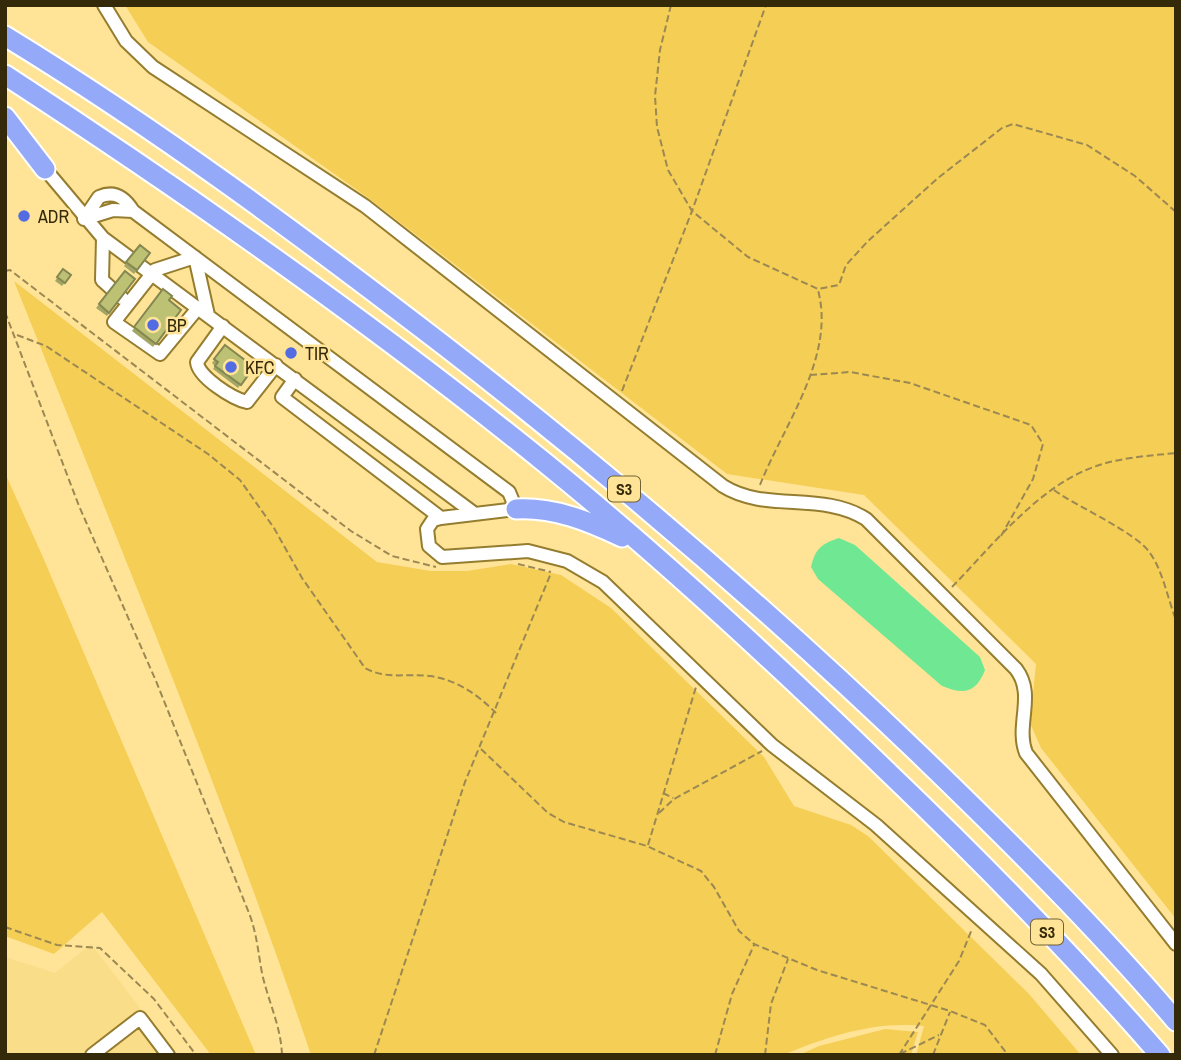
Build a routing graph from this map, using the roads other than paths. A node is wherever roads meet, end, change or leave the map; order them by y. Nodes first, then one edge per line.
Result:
1 (104, 5) edge
2 (5, 36) edge
3 (5, 75) edge
4 (5, 117) edge
5 (45, 169) joint
6 (84, 219) junction
7 (103, 238) junction
8 (195, 257) junction
9 (151, 274) junction
10 (128, 303) junction
11 (203, 312) junction
12 (223, 326) junction
13 (276, 365) junction
14 (295, 379) junction
15 (516, 509) junction
16 (474, 514) junction
17 (441, 518) junction
18 (662, 562) junction
19 (1176, 944) edge
20 (1176, 1021) edge
21 (92, 1055) edge
22 (168, 1055) edge
23 (1112, 1055) edge
24 (1160, 1055) edge

1 - 19 lane
2 - 20 highway, S3
3 - 18 highway, S3
4 - 5 highway
5 - 6 lane
6 - 7 lane
6 - 8 lane
7 - 9 lane
7 - 10 lane
8 - 9 lane
8 - 11 lane
8 - 15 lane
9 - 10 lane
9 - 11 lane
10 - 11 lane
11 - 12 lane
12 - 13 lane
12 - 13 lane
13 - 14 lane
14 - 16 lane
14 - 17 lane
15 - 16 lane
15 - 18 highway
16 - 17 lane
17 - 23 lane
18 - 24 highway, S3
21 - 22 lane

